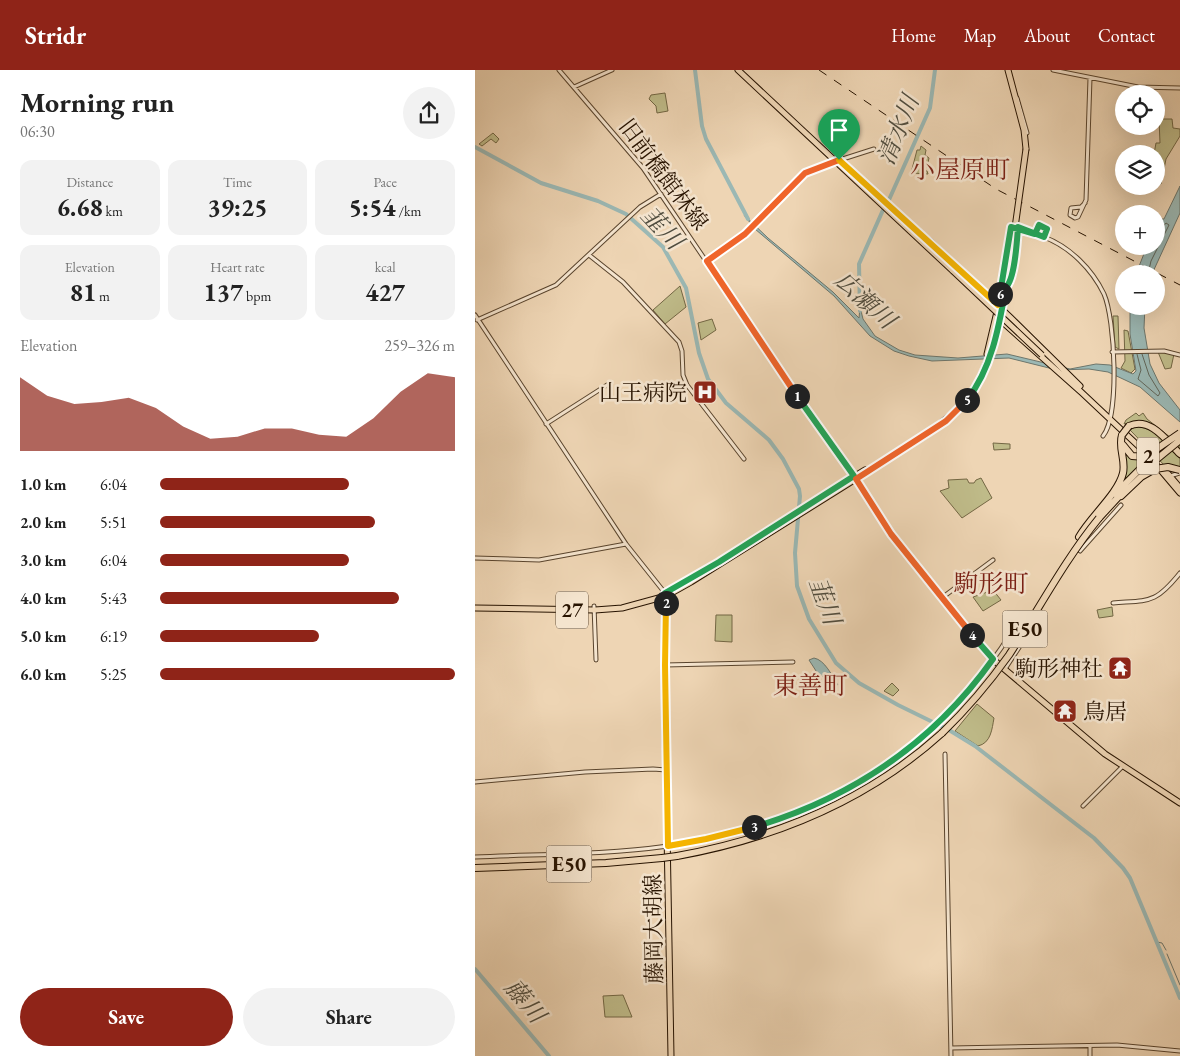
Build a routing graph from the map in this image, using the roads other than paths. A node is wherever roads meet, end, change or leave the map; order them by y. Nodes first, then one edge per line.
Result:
1 (559, 70) edge
2 (612, 70) edge
3 (739, 70) edge
4 (743, 70) edge
5 (1007, 70) edge
6 (1053, 70) edge
7 (1090, 78) junction
8 (574, 87) junction
9 (1180, 88) edge
10 (768, 96) dead end
11 (1016, 96) junction
12 (775, 104) junction
13 (1027, 133) dead end
14 (874, 149) dead end
15 (1025, 149) junction
16 (837, 161) junction
17 (661, 194) junction
18 (1085, 203) junction
19 (891, 213) junction
20 (898, 215) junction
21 (1018, 227) junction
22 (1035, 234) junction
23 (1044, 237) junction
24 (1012, 242) junction
25 (589, 255) junction
26 (707, 261) junction
27 (954, 270) junction
28 (1006, 287) junction
29 (1000, 295) junction
30 (1000, 307) junction
31 (475, 315) edge
32 (997, 317) junction
33 (477, 320) junction
34 (1005, 324) junction
35 (998, 325) junction
36 (1112, 352) junction
37 (1180, 355) edge
38 (1044, 356) junction
39 (988, 357) junction
40 (1055, 363) junction
41 (1064, 373) junction
42 (607, 385) dead end
43 (1110, 417) junction
44 (546, 424) junction
45 (1180, 434) edge
46 (1123, 435) junction
47 (1103, 436) dead end
48 (1180, 440) edge
49 (1180, 455) edge
50 (744, 459) dead end
51 (1150, 463) junction
52 (1180, 472) edge
53 (1169, 476) junction
54 (855, 478) junction
55 (1180, 488) edge
56 (1180, 494) edge
57 (1116, 499) junction
58 (626, 544) junction
59 (1080, 551) dead end
60 (475, 558) edge
61 (993, 560) dead end
62 (1180, 574) edge
63 (666, 594) junction
64 (943, 597) junction
65 (1113, 603) dead end
66 (475, 606) edge
67 (595, 608) junction
68 (1035, 623) dead end
69 (1014, 628) dead end
70 (993, 659) junction
71 (596, 660) dead end
72 (793, 662) dead end
73 (665, 665) junction
74 (1005, 669) junction
75 (939, 730) junction
76 (945, 754) dead end
77 (1123, 766) junction
78 (666, 770) junction
79 (475, 782) edge
80 (1180, 803) edge
81 (1083, 806) dead end
82 (668, 846) junction
83 (475, 857) edge
84 (475, 866) edge
85 (1090, 1046) junction
86 (951, 1048) junction
87 (1180, 1051) edge
88 (671, 1056) edge
89 (951, 1056) edge
90 (1091, 1056) edge

1 - 8 street, 旧前橋館林線
2 - 8 street
3 - 12 main road, 2
4 - 16 main road, 2
5 - 11 main road
5 - 15 main road
6 - 7 street
7 - 9 street
7 - 18 street
8 - 17 street, 旧前橋館林線
10 - 12 main road
11 - 13 street
11 - 15 main road
12 - 16 main road, 2
14 - 16 street
15 - 24 main road, bridge
16 - 19 main road, 2
16 - 20 main road, 2
16 - 26 street
17 - 25 street
17 - 26 street, 旧前橋館林線
18 - 18 street
19 - 27 main road, 2
19 - 32 main road, 2
20 - 27 main road, 2
20 - 30 main road, 2
21 - 22 main road
21 - 28 main road
21 - 29 main road
22 - 23 main road
22 - 23 street
23 - 36 street
24 - 28 main road
24 - 29 main road
25 - 33 street
25 - 50 street
26 - 54 street, 旧前橋館林線
27 - 38 main road, 2, bridge
28 - 30 main road
29 - 30 main road
30 - 32 main road
30 - 40 main road, 2
31 - 33 street
32 - 34 main road, 2
32 - 35 main road
32 - 39 main road
33 - 44 street
34 - 35 main road
34 - 38 main road, 2
35 - 39 main road
36 - 37 street
36 - 43 street
38 - 40 main road, 2
38 - 41 main road, 2
39 - 54 main road
40 - 41 main road, 2
41 - 43 main road, 2
42 - 44 street
43 - 47 street
43 - 53 main road, 2
44 - 58 street
45 - 51 highway, bridge
46 - 49 highway, bridge
46 - 51 highway
46 - 57 highway
48 - 51 highway, E50, bridge
51 - 52 highway, bridge
51 - 57 highway, E50
51 - 57 highway
52 - 53 street
53 - 55 main road, 2
53 - 56 main road, 2
54 - 63 main road, 27
54 - 64 main road
57 - 59 street
57 - 75 highway, E50, bridge
57 - 75 highway, E50, bridge
58 - 60 street
58 - 63 street
61 - 64 street
62 - 65 street
63 - 67 main road, 27
63 - 73 main road, 藤岡大胡線
64 - 70 main road
66 - 67 main road, 27
67 - 71 street
68 - 74 street
69 - 70 street
70 - 74 main road
70 - 75 street
72 - 73 street
73 - 78 main road, 藤岡大胡線
74 - 77 main road
75 - 82 street
75 - 84 highway, E50, bridge
76 - 86 street
77 - 80 main road
77 - 81 street
78 - 79 street
78 - 82 main road, 藤岡大胡線
82 - 83 street
82 - 88 main road, 藤岡大胡線
85 - 86 street
85 - 87 street
85 - 90 street
86 - 89 street

